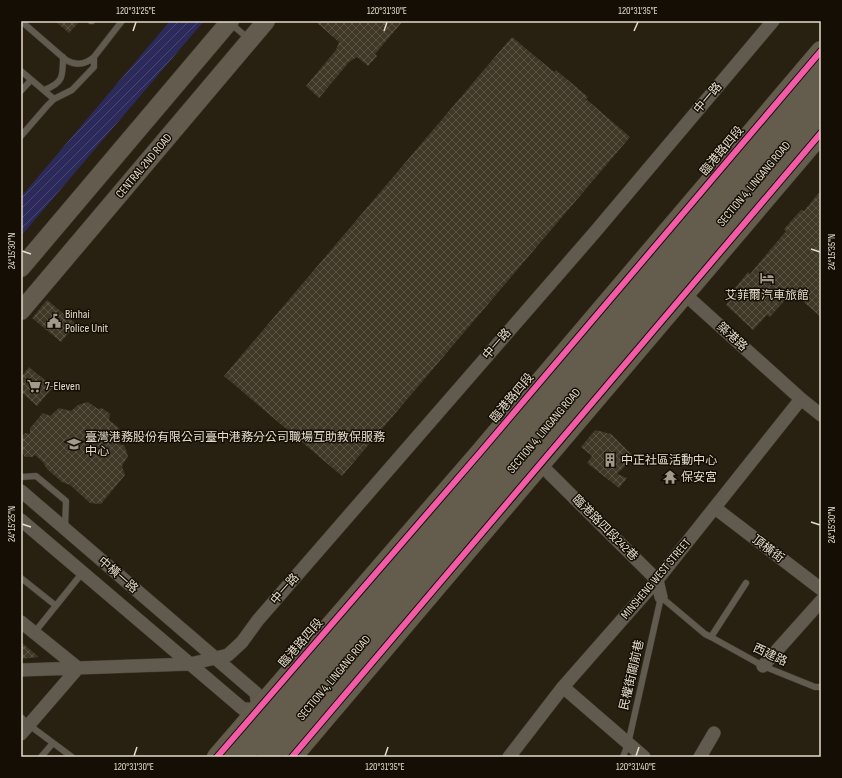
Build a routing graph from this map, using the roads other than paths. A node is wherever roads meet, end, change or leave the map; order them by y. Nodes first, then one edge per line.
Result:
1 (21, 21) edge
2 (122, 21) edge
3 (266, 21) edge
4 (773, 21) edge
5 (229, 22) edge
6 (250, 40) junction
7 (821, 51) edge
8 (63, 57) junction
9 (94, 57) junction
10 (21, 70) edge
11 (821, 78) edge
12 (31, 80) junction
13 (44, 90) junction
14 (21, 91) edge
15 (54, 99) junction
16 (821, 105) edge
17 (821, 132) edge
18 (21, 136) edge
19 (21, 268) edge
20 (664, 276) junction
21 (21, 311) edge
22 (801, 399) junction
23 (821, 415) edge
24 (540, 464) junction
25 (21, 477) edge
26 (21, 491) edge
27 (715, 508) junction
28 (21, 520) edge
29 (65, 529) junction
30 (82, 572) junction
31 (21, 578) edge
32 (657, 580) junction
33 (746, 584) dead end
34 (820, 586) edge
35 (661, 597) junction
36 (821, 601) edge
37 (56, 605) junction
38 (21, 622) edge
39 (34, 633) junction
40 (711, 637) junction
41 (215, 658) junction
42 (190, 664) junction
43 (763, 666) junction
44 (78, 668) junction
45 (21, 670) edge
46 (563, 687) junction
47 (821, 687) edge
48 (24, 725) edge
49 (714, 733) dead end
50 (286, 738) edge
51 (53, 743) junction
52 (628, 744) junction
53 (67, 756) edge
54 (41, 757) edge
55 (218, 757) edge
56 (242, 757) edge
57 (267, 757) edge
58 (509, 757) edge
59 (623, 757) edge
60 (644, 757) edge
61 (700, 757) edge

1 - 8 lane
2 - 9 lane
3 - 6 street, CENTRAL 2ND ROAD
4 - 41 street, 中一路
5 - 6 lane
5 - 19 street
6 - 21 street, CENTRAL 2ND ROAD
7 - 20 main road, 臨港路四段
8 - 9 lane
8 - 13 lane
9 - 15 lane
10 - 12 lane
11 - 20 main road, SECTION 4, LINGANG ROAD
12 - 13 lane
12 - 14 lane
13 - 15 lane
15 - 18 lane
16 - 20 main road, SECTION 4, LINGANG ROAD
17 - 20 main road, 臨港路四段
20 - 22 street, 築港路
20 - 24 main road, 臨港路四段
20 - 50 main road, SECTION 4, LINGANG ROAD
22 - 23 street, 築港路
22 - 27 street, MINSHENG WEST STREET
24 - 32 street, 臨港路四段242巷
24 - 50 main road, 臨港路四段
25 - 29 lane
26 - 29 street, 中橫一路
27 - 32 street, MINSHENG WEST STREET
27 - 34 street, 頂橫街
28 - 30 street, 中橫一路
29 - 41 street, 中橫一路
30 - 37 lane
30 - 42 street, 中橫一路
31 - 37 lane
32 - 35 street
32 - 46 street, MINSHENG WEST STREET
33 - 40 lane
35 - 40 lane, 西建路
35 - 52 lane, 民權街關前巷
36 - 43 street
37 - 39 lane
38 - 39 street
39 - 44 street
40 - 43 lane, 西建路
41 - 42 street, 中一路
41 - 50 street, 中橫一路
42 - 44 street, 中一路
42 - 50 street, 中橫一路
43 - 47 lane, 西建路
44 - 45 street, 中一路
44 - 48 street
46 - 52 street
46 - 58 street, MINSHENG WEST STREET
48 - 51 lane
49 - 61 street
50 - 55 main road, 臨港路四段
50 - 56 main road, 臨港路四段
50 - 57 main road, SECTION 4, LINGANG ROAD
51 - 53 lane
51 - 54 lane
52 - 59 lane, 民權街關前巷
52 - 60 street

